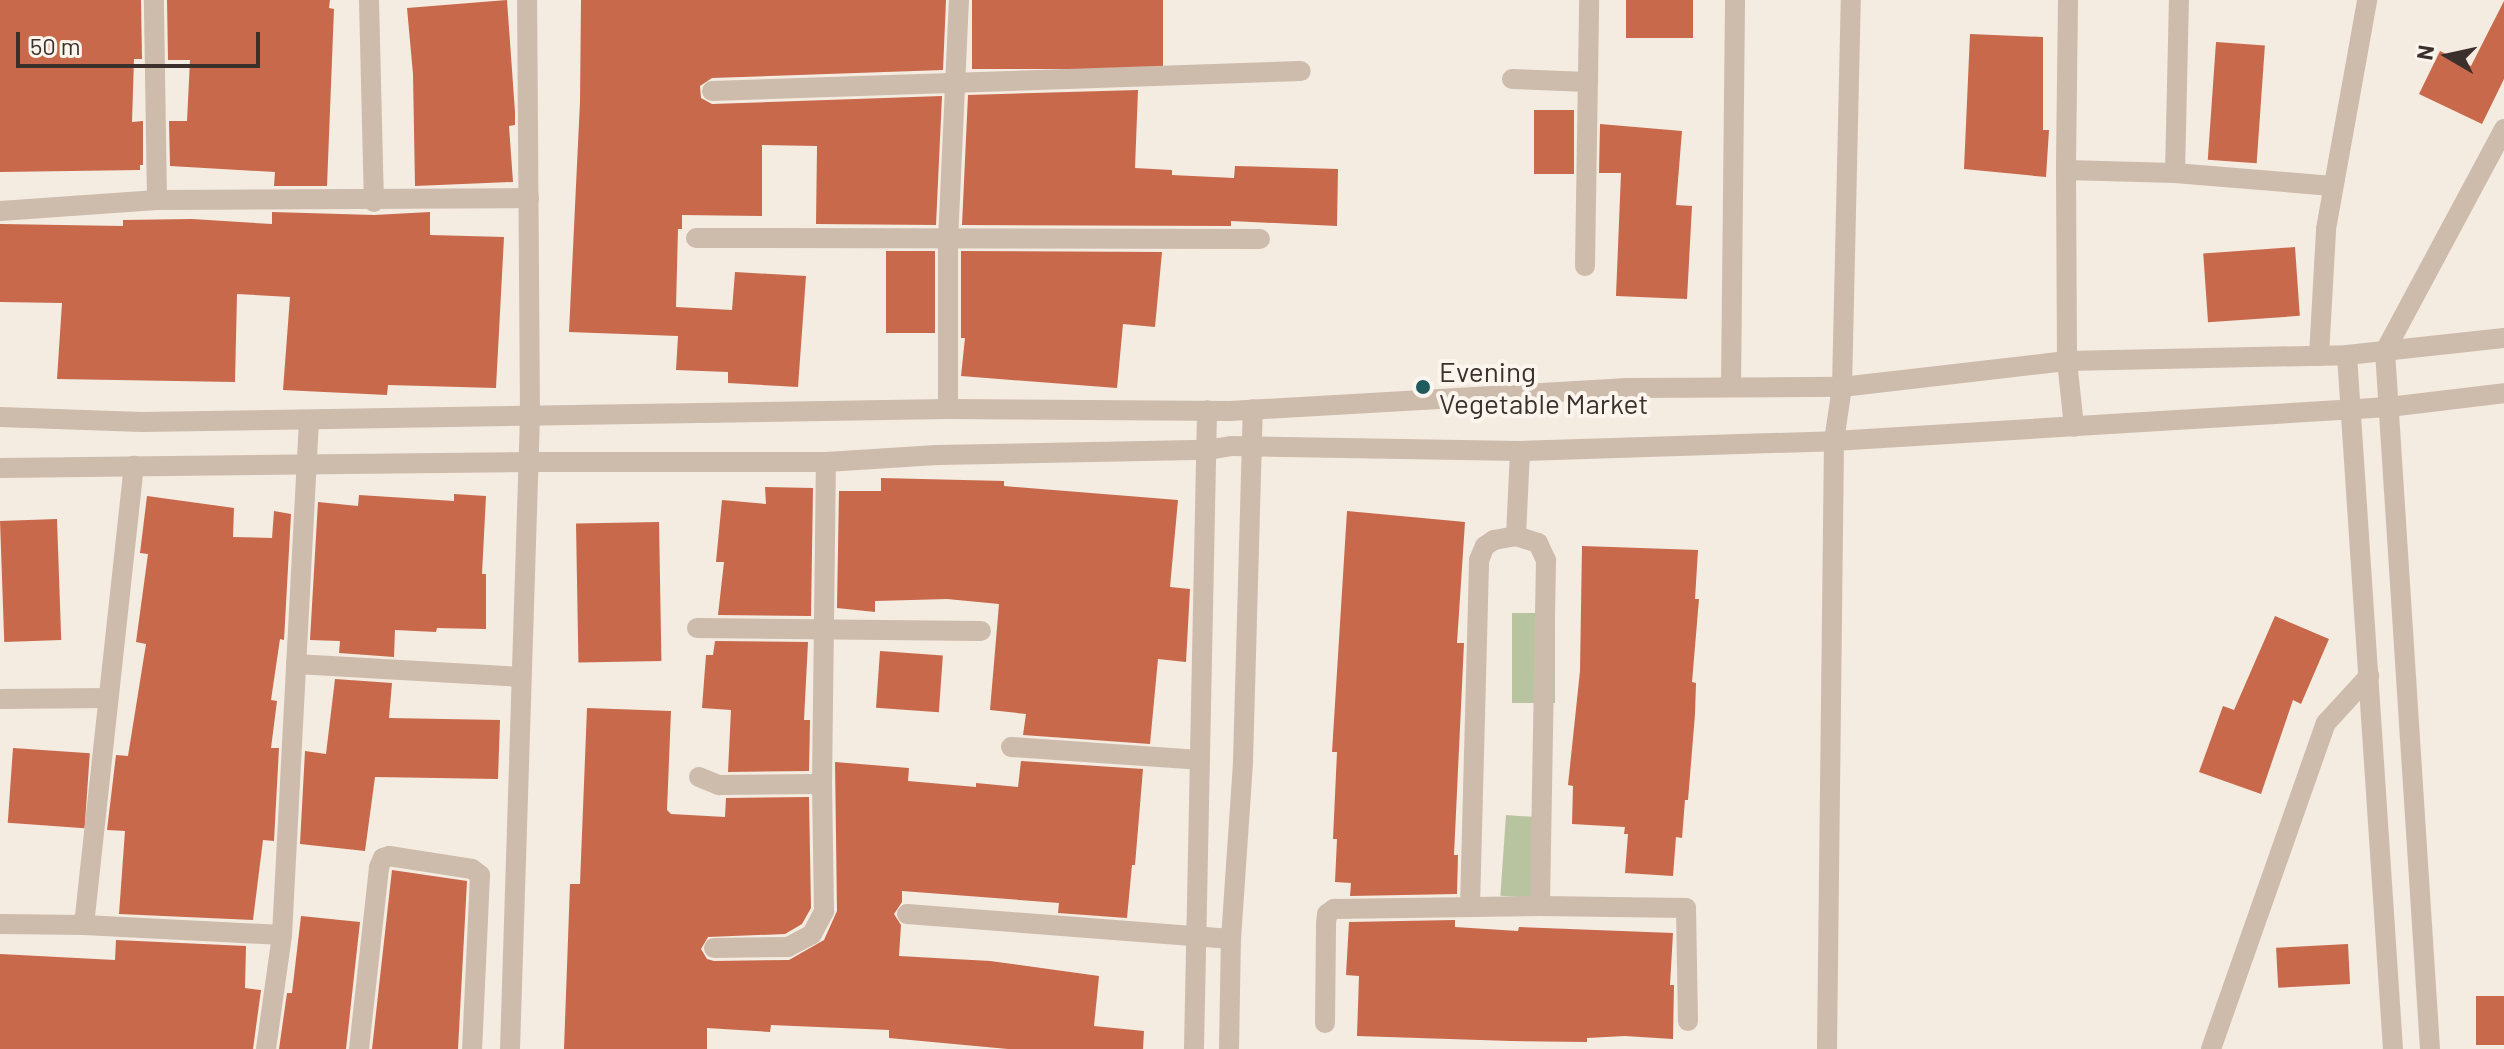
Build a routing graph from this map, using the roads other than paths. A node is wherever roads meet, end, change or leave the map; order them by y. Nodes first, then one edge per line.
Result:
1 (154, 0) edge
2 (369, 0) edge
3 (527, 0) edge
4 (959, 0) edge
5 (1589, 0) edge
6 (1735, 0) edge
7 (1851, 0) edge
8 (2068, 0) edge
9 (2179, 0) edge
10 (2367, 0) edge
11 (1301, 71) dead end
12 (1512, 79) dead end
13 (1588, 82) junction
14 (955, 83) junction
15 (712, 91) dead end
16 (2504, 129) edge
17 (2066, 170) junction
18 (2175, 173) junction
19 (2332, 186) junction
20 (529, 198) junction
21 (157, 200) junction
22 (374, 202) junction
23 (0, 211) edge
24 (696, 238) dead end
25 (1260, 239) dead end
26 (948, 241) junction
27 (1585, 266) dead end
28 (2504, 338) edge
29 (2385, 351) junction
30 (2347, 355) junction
31 (2319, 356) junction
32 (2067, 361) junction
33 (1731, 385) junction
34 (1842, 387) junction
35 (2504, 393) edge
36 (2389, 407) junction
37 (2348, 408) junction
38 (948, 409) junction
39 (1253, 409) junction
40 (1207, 410) junction
41 (0, 417) edge
42 (530, 417) junction
43 (309, 420) junction
44 (2074, 427) junction
45 (1834, 441) junction
46 (1253, 448) junction
47 (1207, 450) junction
48 (1520, 451) junction
49 (528, 462) junction
50 (826, 462) junction
51 (308, 465) junction
52 (134, 466) junction
53 (0, 468) edge
54 (1516, 536) junction
55 (697, 628) dead end
56 (824, 630) junction
57 (981, 631) dead end
58 (296, 664) junction
59 (2369, 676) junction
60 (521, 677) junction
61 (108, 698) junction
62 (0, 699) edge
63 (1011, 747) dead end
64 (1200, 760) junction
65 (699, 777) dead end
66 (822, 784) junction
67 (1540, 906) junction
68 (1470, 907) junction
69 (907, 914) dead end
70 (0, 924) edge
71 (84, 925) junction
72 (282, 935) junction
73 (1196, 936) junction
74 (1231, 939) junction
75 (714, 948) dead end
76 (475, 993) junction
77 (512, 994) junction
78 (1688, 1021) dead end
79 (1325, 1023) dead end
80 (266, 1049) edge
81 (359, 1049) edge
82 (472, 1049) edge
83 (510, 1049) edge
84 (1194, 1049) edge
85 (1229, 1049) edge
86 (1827, 1049) edge
87 (2211, 1049) edge
88 (2393, 1049) edge
89 (2430, 1049) edge

1 - 21 street
2 - 22 street
3 - 20 street
4 - 14 street
5 - 13 street
6 - 33 street
7 - 34 street
8 - 17 street
9 - 18 street
10 - 19 street
11 - 14 street
12 - 13 street
13 - 27 street
14 - 15 street
14 - 26 street
16 - 29 street
17 - 18 street
17 - 32 street
18 - 19 street
19 - 31 street
20 - 22 street
20 - 42 street
21 - 22 street
21 - 23 street
24 - 26 street
25 - 26 street
26 - 38 street
28 - 29 street
29 - 30 street
29 - 36 street
30 - 31 street
30 - 37 street
31 - 32 street
32 - 34 street
32 - 44 street
33 - 34 street
33 - 39 street
34 - 45 street
35 - 36 street
36 - 37 street
36 - 89 street
37 - 44 street
37 - 59 street
38 - 40 street
38 - 42 street
39 - 40 street
39 - 46 street
40 - 47 street
41 - 43 street
42 - 43 street
42 - 49 street
43 - 51 street
44 - 45 street
45 - 48 street
45 - 86 street
46 - 47 street
46 - 48 street
46 - 74 street
47 - 50 street
47 - 64 street
48 - 54 street
49 - 50 street
49 - 51 street
49 - 60 street
50 - 56 street
51 - 52 street
51 - 58 street
52 - 53 street
52 - 61 street
54 - 67 street
54 - 68 street
55 - 56 street
56 - 57 street
56 - 66 street
58 - 60 street
58 - 72 street
59 - 87 street
59 - 88 street
60 - 77 street
61 - 62 street
61 - 71 street
63 - 64 street
64 - 73 street
65 - 66 street
66 - 75 street
67 - 68 street
67 - 78 street
68 - 79 street
69 - 73 street
70 - 71 street
71 - 72 street
72 - 80 street
73 - 74 street
73 - 84 street
74 - 85 street
76 - 77 street
76 - 81 street
76 - 82 street
77 - 83 street

